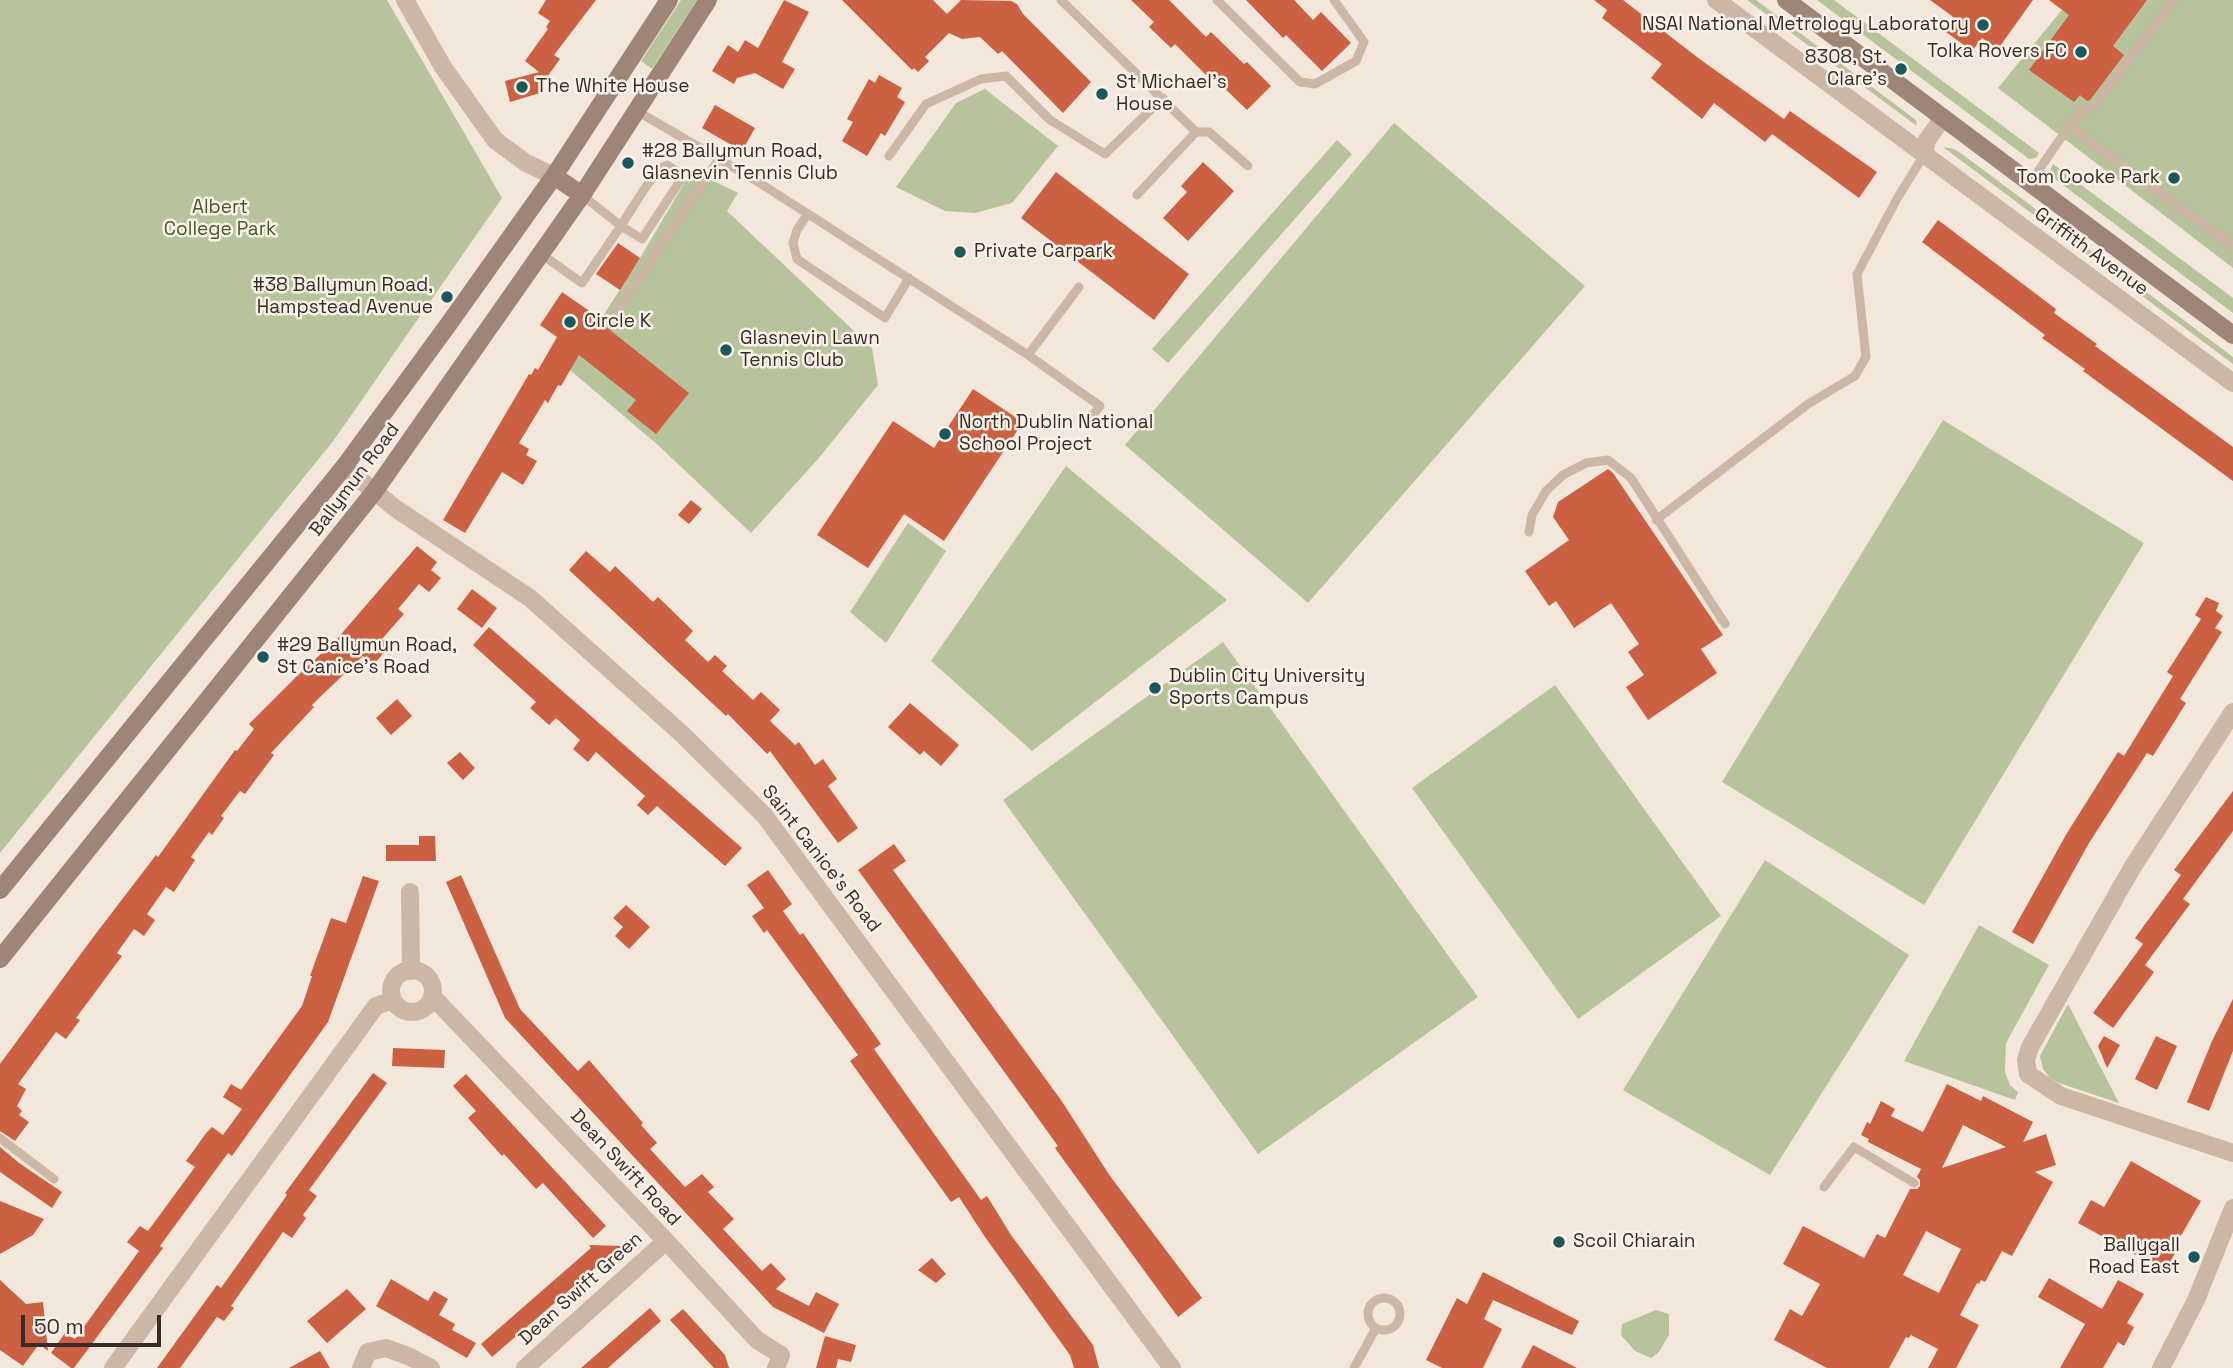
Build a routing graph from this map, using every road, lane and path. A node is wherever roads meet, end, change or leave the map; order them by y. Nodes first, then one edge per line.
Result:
1 (405, 0) edge
2 (669, 0) edge
3 (708, 0) edge
4 (1061, 0) edge
5 (1217, 0) edge
6 (1334, 0) edge
7 (1716, 0) edge
8 (1786, 0) edge
9 (2174, 0) edge
10 (1163, 98) junction
11 (637, 111) junction
12 (1943, 118) junction
13 (2069, 126) junction
14 (1196, 132) junction
15 (1924, 155) junction
16 (889, 156) dead end
17 (719, 159) junction
18 (1248, 166) dead end
19 (554, 176) junction
20 (2030, 183) junction
21 (582, 195) junction
22 (1137, 195) dead end
23 (807, 215) junction
24 (621, 226) junction
25 (2233, 246) edge
26 (541, 254) junction
27 (909, 278) junction
28 (1079, 287) dead end
29 (612, 319) dead end
30 (2233, 335) edge
31 (1028, 355) junction
32 (2233, 383) edge
33 (1088, 421) dead end
34 (344, 467) junction
35 (374, 492) junction
36 (1656, 520) junction
37 (1529, 532) dead end
38 (1725, 624) dead end
39 (2233, 712) edge
40 (0, 890) edge
41 (410, 892) dead end
42 (0, 959) edge
43 (411, 971) junction
44 (432, 996) junction
45 (393, 1000) junction
46 (0, 1138) edge
47 (2233, 1153) edge
48 (54, 1179) dead end
49 (1914, 1183) dead end
50 (1824, 1187) dead end
51 (2233, 1208) edge
52 (666, 1241) junction
53 (1376, 1328) dead end
54 (113, 1368) edge
55 (361, 1368) edge
56 (431, 1368) edge
57 (525, 1368) edge
58 (776, 1368) edge
59 (1172, 1368) edge
60 (1354, 1368) edge
61 (2161, 1368) edge

1 - 19 street
2 - 19 main road, Ballymun Road
3 - 11 main road, Ballymun Road
4 - 10 lane
5 - 6 lane
7 - 15 street, Griffith Avenue
8 - 12 main road, Griffith Avenue
9 - 13 lane
10 - 14 lane
10 - 16 lane
11 - 17 lane
11 - 21 main road, Ballymun Road
12 - 15 street
12 - 20 main road, Griffith Avenue
13 - 20 lane
13 - 25 lane
14 - 18 lane
14 - 22 lane
15 - 32 street, Griffith Avenue
15 - 36 lane
17 - 23 lane
17 - 29 lane
19 - 21 main road
19 - 34 main road, Ballymun Road
20 - 30 main road, Griffith Avenue
21 - 24 lane
21 - 26 main road, Ballymun Road
23 - 27 lane
23 - 27 lane
24 - 24 lane
24 - 26 lane
26 - 35 main road, Ballymun Road
27 - 31 lane
28 - 31 lane
31 - 33 lane
34 - 35 street, Saint Canice's Road
34 - 40 main road, Ballymun Road
35 - 42 main road, Ballymun Road
35 - 59 street, Saint Canice's Road
36 - 37 lane
36 - 38 lane
39 - 47 street
41 - 43 street
43 - 44 street
43 - 45 street
44 - 45 street
44 - 52 street, Dean Swift Road
45 - 54 street
46 - 48 lane
49 - 50 lane
51 - 61 street
52 - 57 street, Dean Swift Green
52 - 58 street, Dean Swift Road
53 - 60 lane
55 - 56 street

